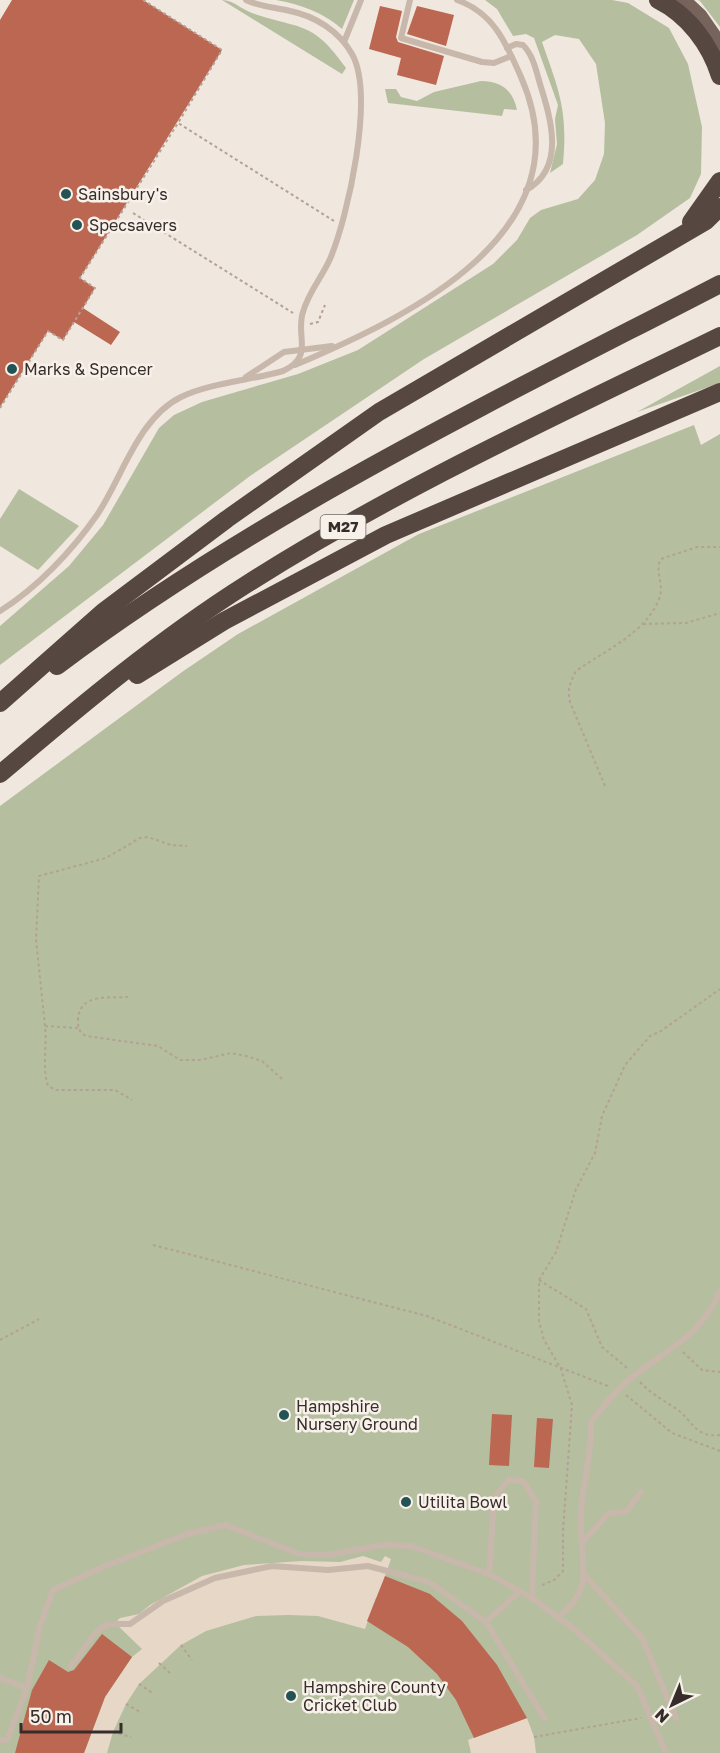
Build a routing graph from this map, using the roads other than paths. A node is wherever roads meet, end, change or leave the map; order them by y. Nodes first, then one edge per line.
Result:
1 (246, 0) edge
2 (361, 0) edge
3 (410, 0) edge
4 (457, 0) edge
5 (658, 0) edge
6 (682, 0) edge
7 (344, 42) junction
8 (720, 45) edge
9 (507, 48) junction
10 (511, 56) junction
11 (720, 76) edge
12 (720, 181) edge
13 (526, 190) junction
14 (720, 207) edge
15 (670, 242) junction
16 (720, 284) edge
17 (720, 336) edge
18 (351, 340) junction
19 (302, 348) junction
20 (291, 367) junction
21 (237, 382) junction
22 (720, 392) edge
23 (0, 611) edge
24 (0, 703) edge
25 (0, 709) edge
26 (58, 724) junction
27 (0, 774) edge
28 (720, 1291) edge
29 (641, 1492) dead end
30 (582, 1543) junction
31 (489, 1574) junction
32 (583, 1574) junction
33 (519, 1592) junction
34 (532, 1598) junction
35 (558, 1618) junction
36 (486, 1622) junction
37 (71, 1666) dead end
38 (0, 1678) edge
39 (27, 1688) junction
40 (543, 1718) dead end
41 (676, 1718) dead end
42 (0, 1740) edge
43 (666, 1753) edge

1 - 7 lane
2 - 7 lane
3 - 10 lane
4 - 9 lane
5 - 11 highway
6 - 8 main road
7 - 19 lane
9 - 10 lane
9 - 13 lane
10 - 13 lane
12 - 15 highway
13 - 18 lane
14 - 15 highway
15 - 24 highway
16 - 25 highway, M27
17 - 26 highway, M27
18 - 19 lane
18 - 20 lane
19 - 20 lane
19 - 21 lane
20 - 21 lane
21 - 23 lane
22 - 26 highway, M27
26 - 27 highway, M27
28 - 30 lane
29 - 30 lane
30 - 32 lane
31 - 33 lane
31 - 34 lane
31 - 39 lane
32 - 35 lane
32 - 41 lane
33 - 34 lane
33 - 36 lane
34 - 35 lane
35 - 43 lane
36 - 37 lane
36 - 40 lane
38 - 39 lane
39 - 42 lane

